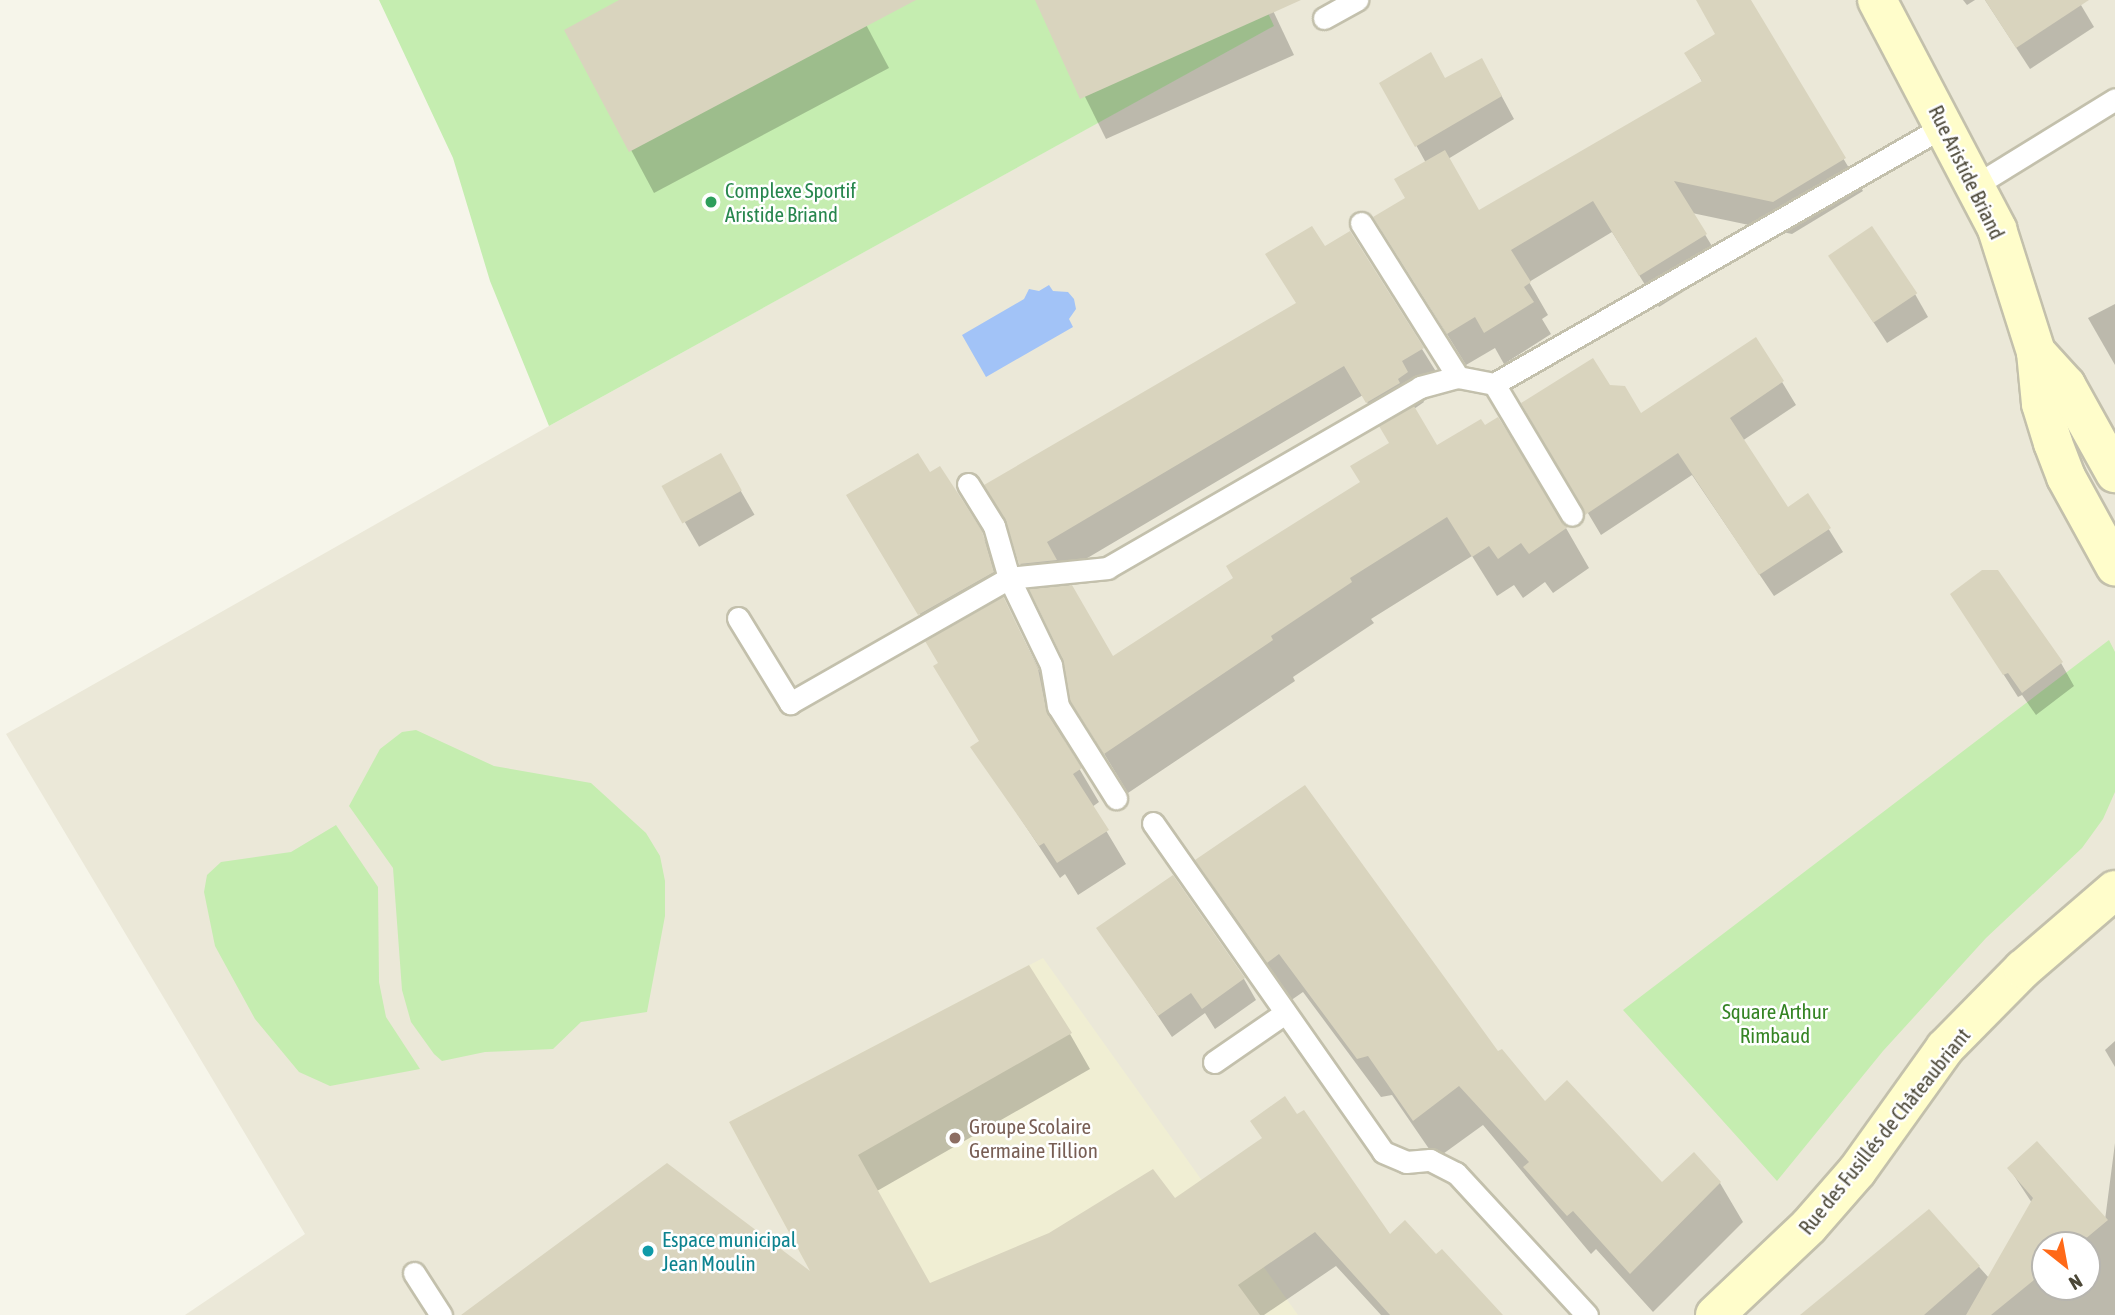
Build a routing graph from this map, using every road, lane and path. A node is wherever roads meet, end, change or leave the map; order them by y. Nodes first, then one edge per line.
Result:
1 (1357, 0) edge
2 (1877, 0) edge
3 (1324, 18) dead end
4 (2115, 99) edge
5 (1946, 125) junction
6 (1976, 185) junction
7 (1361, 223) dead end
8 (2036, 352) junction
9 (1458, 377) junction
10 (1494, 383) junction
11 (2115, 473) edge
12 (968, 484) dead end
13 (1572, 515) dead end
14 (2115, 566) edge
15 (1009, 578) junction
16 (738, 618) dead end
17 (1116, 798) dead end
18 (1153, 822) dead end
19 (2115, 890) edge
20 (1285, 1013) junction
21 (1214, 1062) dead end
22 (414, 1273) dead end
23 (441, 1315) edge
24 (1587, 1315) edge
25 (1715, 1315) edge

1 - 3 lane
2 - 5 main road, Rue Aristide Briand
4 - 6 lane
5 - 6 main road, Rue Aristide Briand
5 - 10 lane
6 - 8 main road, Rue Aristide Briand
7 - 9 lane
8 - 11 main road, Rue Aristide Briand
8 - 14 main road, Rue Aristide Briand
9 - 10 lane
9 - 15 lane
10 - 13 lane
12 - 15 lane
15 - 16 lane
15 - 17 lane
18 - 20 lane
19 - 25 main road, Rue des Fusillés de Châteaubriant
20 - 21 lane
20 - 24 lane
22 - 23 lane

